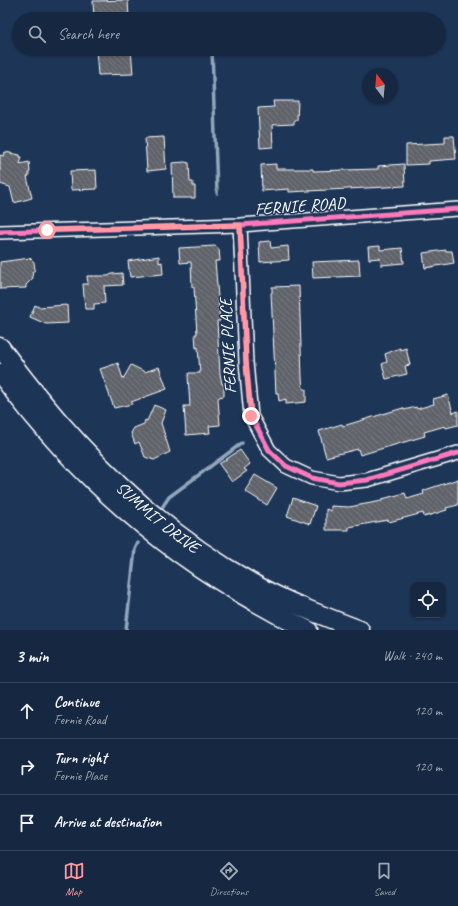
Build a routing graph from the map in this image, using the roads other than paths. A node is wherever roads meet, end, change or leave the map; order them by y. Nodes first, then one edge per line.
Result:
1 (458, 209) edge
2 (240, 225) junction
3 (0, 232) edge
4 (0, 347) edge
5 (0, 373) edge
6 (458, 453) edge
7 (308, 630) edge
8 (360, 630) edge

1 - 2 street, FERNIE ROAD
2 - 3 street, FERNIE ROAD
2 - 6 street, FERNIE PLACE
4 - 8 main road, SUMMIT DRIVE
5 - 7 main road, SUMMIT DRIVE

